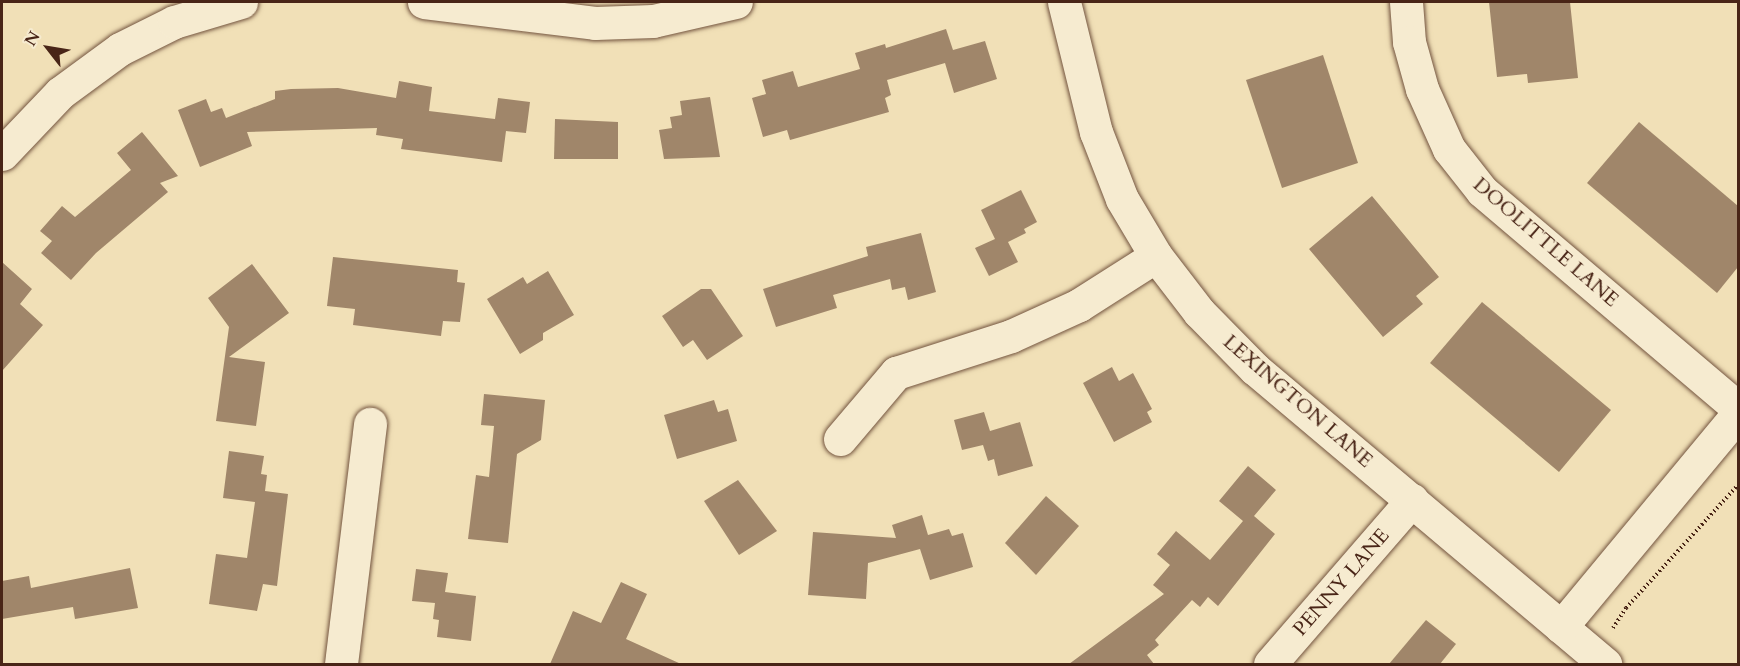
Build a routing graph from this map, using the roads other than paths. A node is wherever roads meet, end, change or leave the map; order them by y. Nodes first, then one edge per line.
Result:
1 (424, 2) edge
2 (736, 2) edge
3 (1064, 2) edge
4 (1406, 2) edge
5 (228, 3) edge
6 (2, 154) edge
7 (1156, 256) junction
8 (1738, 408) edge
9 (1738, 414) edge
10 (370, 424) dead end
11 (840, 439) dead end
12 (1412, 500) junction
13 (1561, 627) junction
14 (1600, 660) edge
15 (341, 664) edge
16 (1270, 664) edge

1 - 2 street
3 - 7 street, LEXINGTON LANE
4 - 8 street, DOOLITTLE LANE
5 - 6 street
7 - 11 street
7 - 12 street, LEXINGTON LANE
9 - 13 street
10 - 15 street
12 - 13 street, LEXINGTON LANE
12 - 16 street, PENNY LANE
13 - 14 street, LEXINGTON LANE

